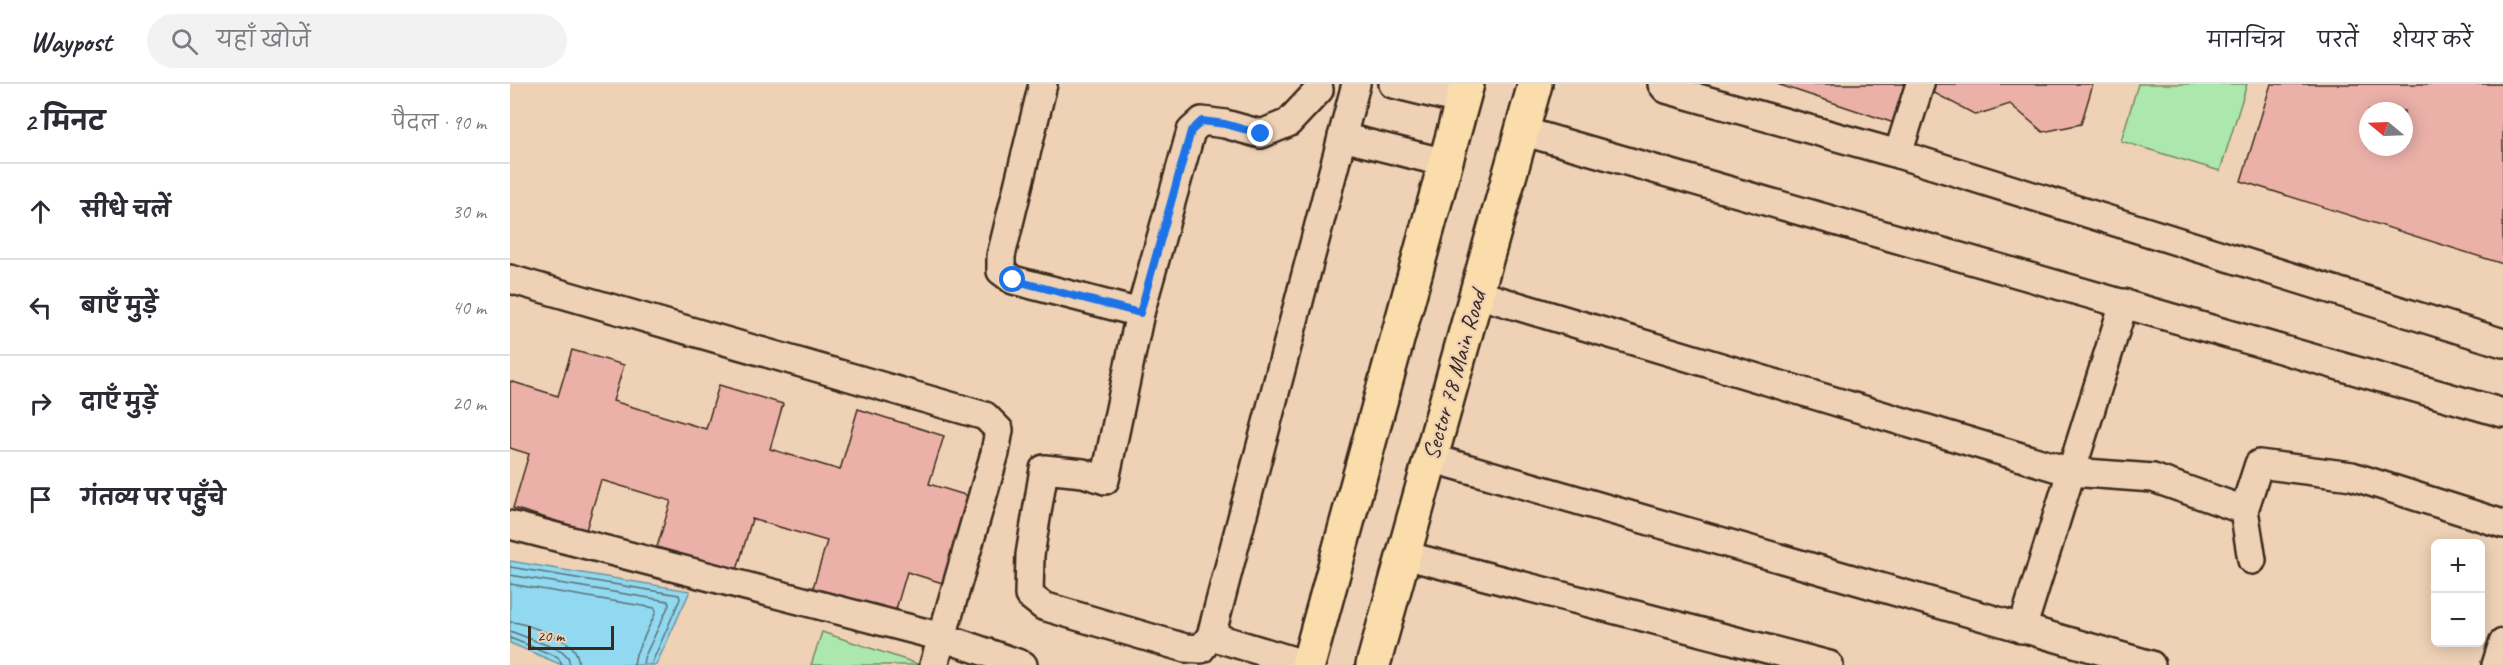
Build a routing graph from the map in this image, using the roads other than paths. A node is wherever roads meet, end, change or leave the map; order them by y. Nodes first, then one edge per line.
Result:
1 (1043, 84) edge
2 (1393, 84) edge
3 (1535, 84) edge
4 (1662, 84) edge
5 (1920, 84) edge
6 (1319, 87) edge
7 (1353, 91) edge
8 (1465, 93) edge
9 (1522, 131) junction
10 (1342, 137) junction
11 (1898, 154) junction
12 (1446, 163) junction
13 (510, 279) edge
14 (1477, 294) junction
15 (2124, 303) junction
16 (1140, 313) junction
17 (2503, 343) edge
18 (2503, 413) edge
19 (1431, 458) junction
20 (2071, 472) junction
21 (2244, 510) junction
22 (2503, 524) edge
23 (510, 525) edge
24 (1404, 555) junction
25 (2252, 560) dead end
26 (2022, 629) junction
27 (1211, 636) junction
28 (942, 637) junction
29 (2503, 643) edge
30 (934, 665) edge
31 (1023, 665) edge
32 (1307, 665) edge
33 (1373, 665) edge
34 (1829, 665) edge
35 (2151, 665) edge
36 (2496, 665) edge

1 - 16 street
2 - 8 street
3 - 9 main road, Sector 78 Main Road
4 - 11 street
5 - 11 street
6 - 7 street
6 - 16 street
7 - 10 street
8 - 12 main road
9 - 14 main road, Sector 78 Main Road
9 - 15 street
10 - 12 street
10 - 27 street
11 - 17 street
12 - 32 main road
13 - 28 street
14 - 19 main road, Sector 78 Main Road
14 - 20 street
15 - 18 street
15 - 20 street
16 - 27 street
19 - 24 main road, Sector 78 Main Road
19 - 26 street
20 - 21 street
20 - 26 street
21 - 22 street
21 - 25 street
23 - 28 street
24 - 33 main road, Sector 78 Main Road
24 - 34 street
26 - 35 street
27 - 32 street
28 - 30 street
28 - 31 street
29 - 36 street

